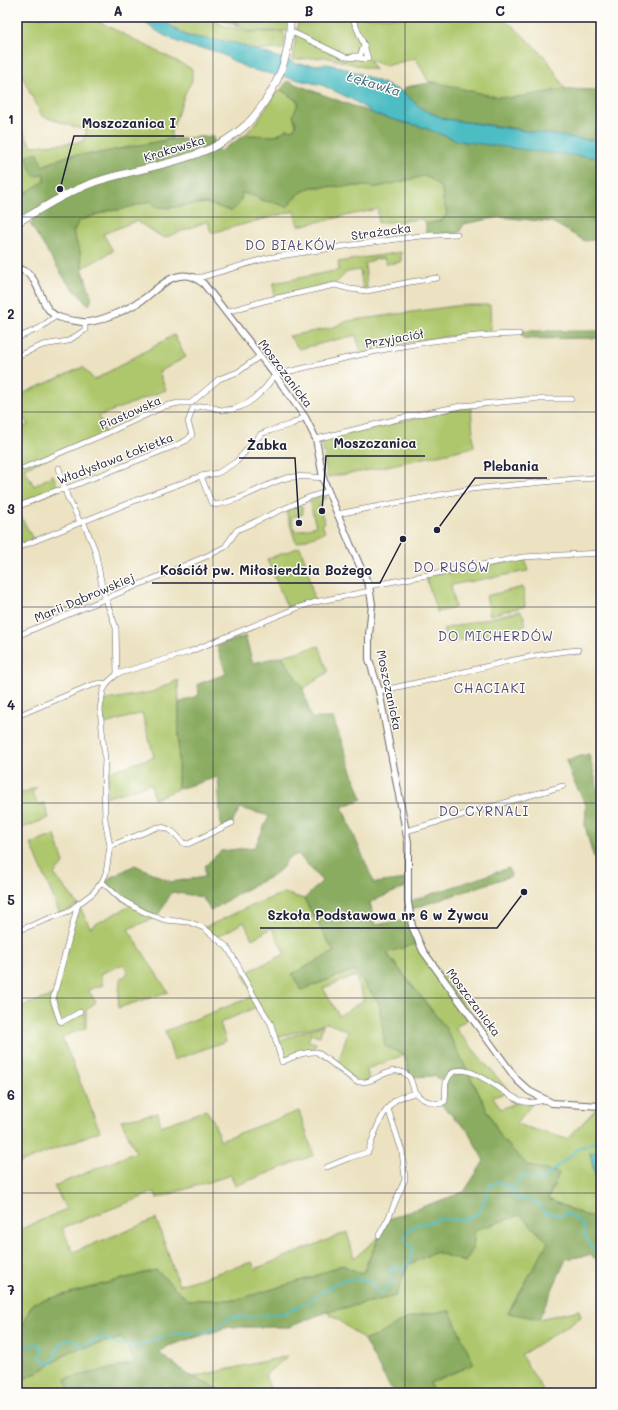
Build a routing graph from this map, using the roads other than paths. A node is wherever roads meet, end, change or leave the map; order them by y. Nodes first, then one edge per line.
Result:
1 (290, 17) edge
2 (352, 17) edge
3 (290, 34) junction
4 (364, 45) junction
5 (345, 57) junction
6 (17, 223) edge
7 (457, 234) dead end
8 (17, 268) edge
9 (192, 277) junction
10 (437, 278) dead end
11 (226, 312) junction
12 (56, 316) junction
13 (85, 322) junction
14 (519, 334) dead end
15 (17, 338) edge
16 (17, 356) edge
17 (260, 356) junction
18 (275, 375) junction
19 (571, 399) dead end
20 (192, 406) junction
21 (305, 417) junction
22 (316, 439) junction
23 (24, 468) dead end
24 (59, 468) dead end
25 (201, 476) junction
26 (323, 478) junction
27 (601, 478) edge
28 (64, 489) junction
29 (328, 491) junction
30 (17, 507) edge
31 (337, 514) junction
32 (82, 522) junction
33 (17, 548) edge
34 (601, 553) edge
35 (370, 588) junction
36 (106, 598) junction
37 (17, 636) edge
38 (578, 650) dead end
39 (116, 674) junction
40 (107, 684) junction
41 (379, 691) junction
42 (17, 716) edge
43 (563, 786) dead end
44 (232, 823) dead end
45 (406, 832) junction
46 (110, 846) junction
47 (102, 882) junction
48 (78, 904) junction
49 (17, 931) edge
50 (80, 1012) dead end
51 (415, 1093) junction
52 (545, 1100) junction
53 (601, 1106) edge
54 (388, 1109) junction
55 (327, 1167) dead end
56 (379, 1235) dead end

1 - 3 main road, Krakowska
2 - 4 street
3 - 5 street
3 - 6 main road, Krakowska
4 - 5 street
4 - 5 street
7 - 9 street, Strażacka
8 - 12 street
9 - 11 street, Moszczanicka
9 - 13 street
10 - 11 street
11 - 17 street, Moszczanicka
12 - 13 street
12 - 15 street
13 - 16 street
14 - 18 street, Przyjaciół
17 - 18 street, Moszczanicka
17 - 20 street
18 - 20 street
18 - 21 street, Moszczanicka
19 - 22 street
20 - 23 street, Piastowska
20 - 28 street, Władysława Łokietka
21 - 22 street, Moszczanicka
21 - 25 street
22 - 26 street, Moszczanicka
24 - 28 street
25 - 26 street
25 - 32 street
26 - 29 street, Moszczanicka
27 - 31 street
28 - 30 street, Władysława Łokietka
28 - 32 street
29 - 31 street, Moszczanicka
29 - 36 street, Marii Dąbrowskiej
31 - 35 street, Moszczanicka
32 - 33 street
32 - 36 street
34 - 35 street
35 - 39 street
35 - 41 street, Moszczanicka
36 - 37 street, Marii Dąbrowskiej
36 - 39 street
38 - 41 street
39 - 40 street
40 - 42 street
40 - 46 street
41 - 45 street, Moszczanicka
43 - 45 street
44 - 46 street
45 - 52 street, Moszczanicka
46 - 47 street
47 - 48 street
47 - 51 street
48 - 49 street
48 - 50 street
51 - 52 street
51 - 54 street
52 - 53 street, Moszczanicka
54 - 55 street
54 - 56 street

